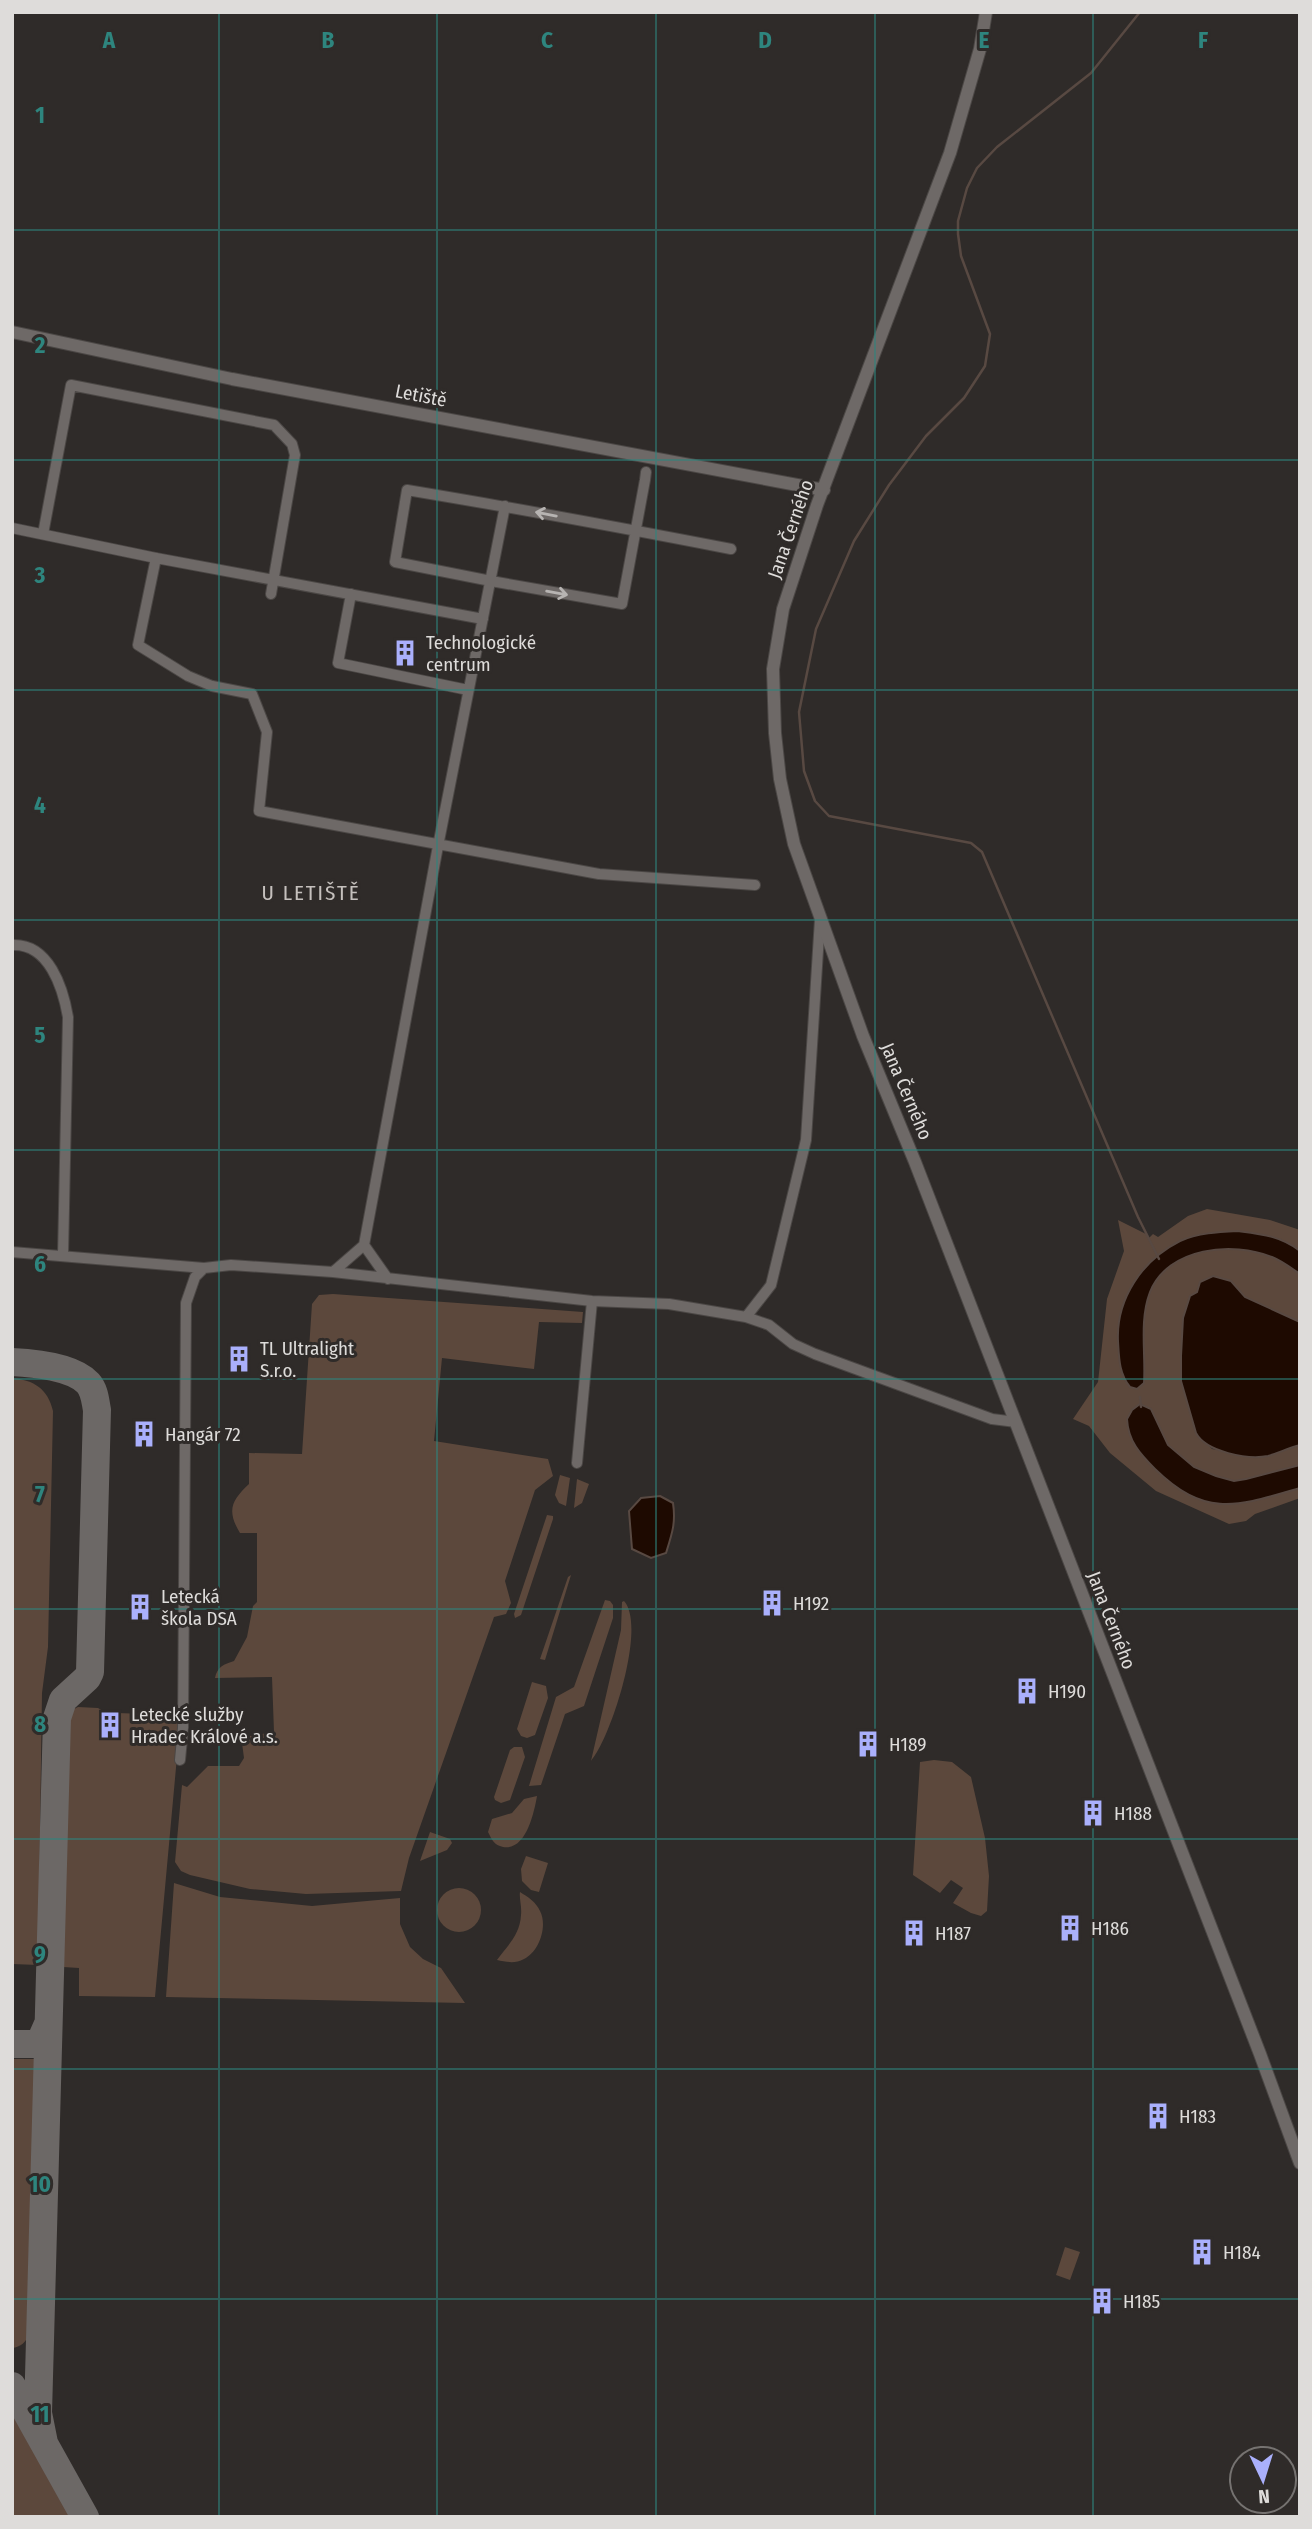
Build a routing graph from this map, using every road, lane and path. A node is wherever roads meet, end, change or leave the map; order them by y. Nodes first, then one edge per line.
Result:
1 (986, 12) edge
2 (12, 332) edge
3 (646, 472) dead end
4 (824, 490) junction
5 (505, 506) junction
6 (12, 528) edge
7 (635, 531) junction
8 (43, 534) junction
9 (732, 548) dead end
10 (156, 558) junction
11 (274, 579) junction
12 (491, 582) junction
13 (271, 594) dead end
14 (351, 594) junction
15 (483, 619) junction
16 (468, 690) junction
17 (438, 846) junction
18 (755, 885) dead end
19 (820, 919) junction
20 (12, 944) edge
21 (364, 1245) junction
22 (12, 1252) edge
23 (63, 1256) junction
24 (204, 1268) junction
25 (333, 1272) junction
26 (387, 1279) junction
27 (592, 1301) junction
28 (746, 1317) junction
29 (1016, 1422) junction
30 (577, 1463) dead end
31 (180, 1760) dead end
32 (1300, 2163) edge

1 - 4 street, Jana Černého
2 - 4 street, Letiště
3 - 7 street
4 - 19 street, Jana Černého
7 -> 5 street
5 - 12 street
5 - 12 street
6 - 8 street
7 - 9 street
12 -> 7 street
8 - 10 street
8 - 11 street
10 - 11 street
10 - 17 street
11 - 13 street
11 - 14 street
12 - 15 street
14 - 15 street
14 - 16 street
15 - 16 street
16 - 17 street
17 - 18 street
17 - 21 street
19 - 28 street
19 - 29 street, Jana Černého
20 - 23 street
21 - 25 street
21 - 26 street
22 - 23 street
23 - 24 street
24 - 25 street
24 - 31 street
25 - 26 street
26 - 27 street
27 - 28 street
27 - 30 street
28 - 29 street
29 - 32 street, Jana Černého

